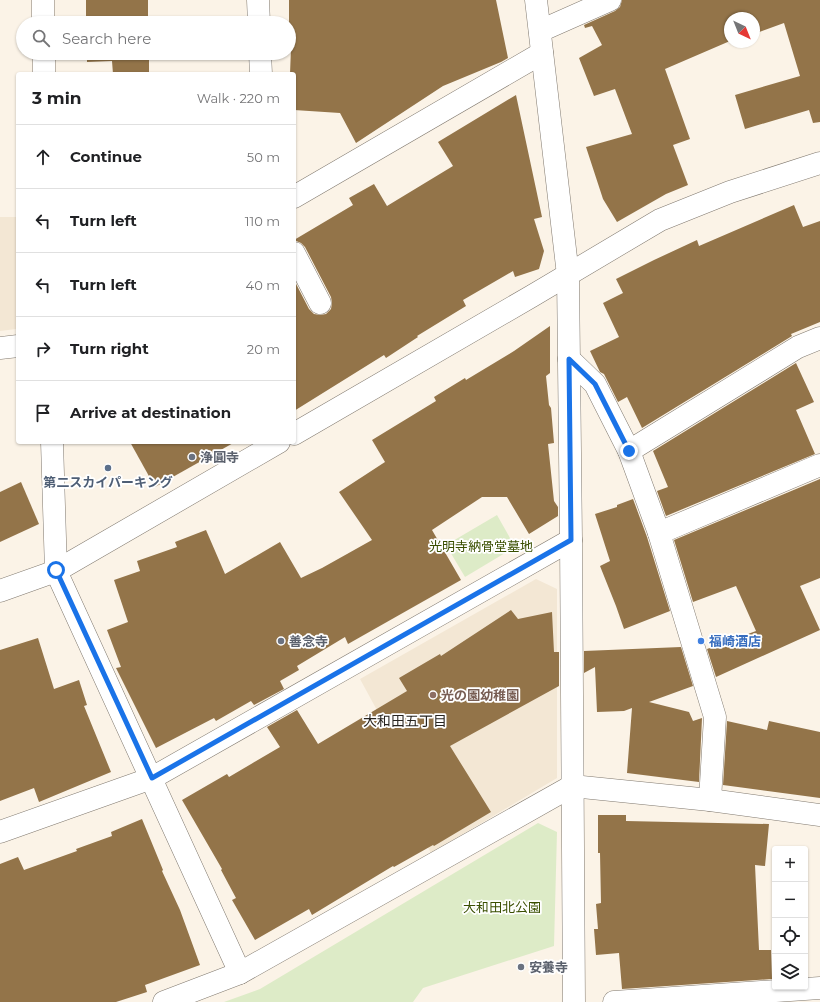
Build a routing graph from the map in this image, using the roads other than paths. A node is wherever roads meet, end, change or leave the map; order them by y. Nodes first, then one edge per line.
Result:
1 (43, 0) edge
2 (258, 0) edge
3 (536, 0) edge
4 (610, 0) edge
5 (43, 16) edge
6 (259, 16) edge
7 (540, 31) junction
8 (542, 53) junction
9 (44, 60) edge
10 (260, 60) edge
11 (44, 72) edge
12 (261, 72) edge
13 (820, 163) edge
14 (296, 196) edge
15 (296, 258) edge
16 (568, 275) junction
17 (320, 302) dead end
18 (820, 338) edge
19 (16, 346) edge
20 (0, 348) edge
21 (569, 359) junction
22 (296, 433) edge
23 (52, 444) edge
24 (276, 444) edge
25 (629, 451) junction
26 (820, 465) edge
27 (659, 533) junction
28 (571, 540) junction
29 (56, 570) junction
30 (0, 591) edge
31 (152, 778) junction
32 (572, 786) junction
33 (710, 800) junction
34 (820, 815) edge
35 (0, 832) edge
36 (240, 973) junction
37 (820, 988) edge
38 (164, 1002) edge
39 (574, 1002) edge
40 (614, 1002) edge

1 - 5 street
2 - 6 street
3 - 7 street
4 - 7 street
7 - 8 street
8 - 14 street
8 - 16 street
9 - 11 street
10 - 12 street
13 - 16 street
15 - 17 street
16 - 21 street
16 - 22 street
18 - 25 street
19 - 20 street
21 - 25 street
21 - 28 street
23 - 29 street
24 - 29 street
25 - 27 street
26 - 27 street
27 - 33 street
28 - 31 street
28 - 32 street
29 - 30 street
29 - 31 street
31 - 35 street
31 - 36 street
32 - 33 street
32 - 36 street
32 - 39 street
33 - 34 street
36 - 38 street
37 - 40 street

